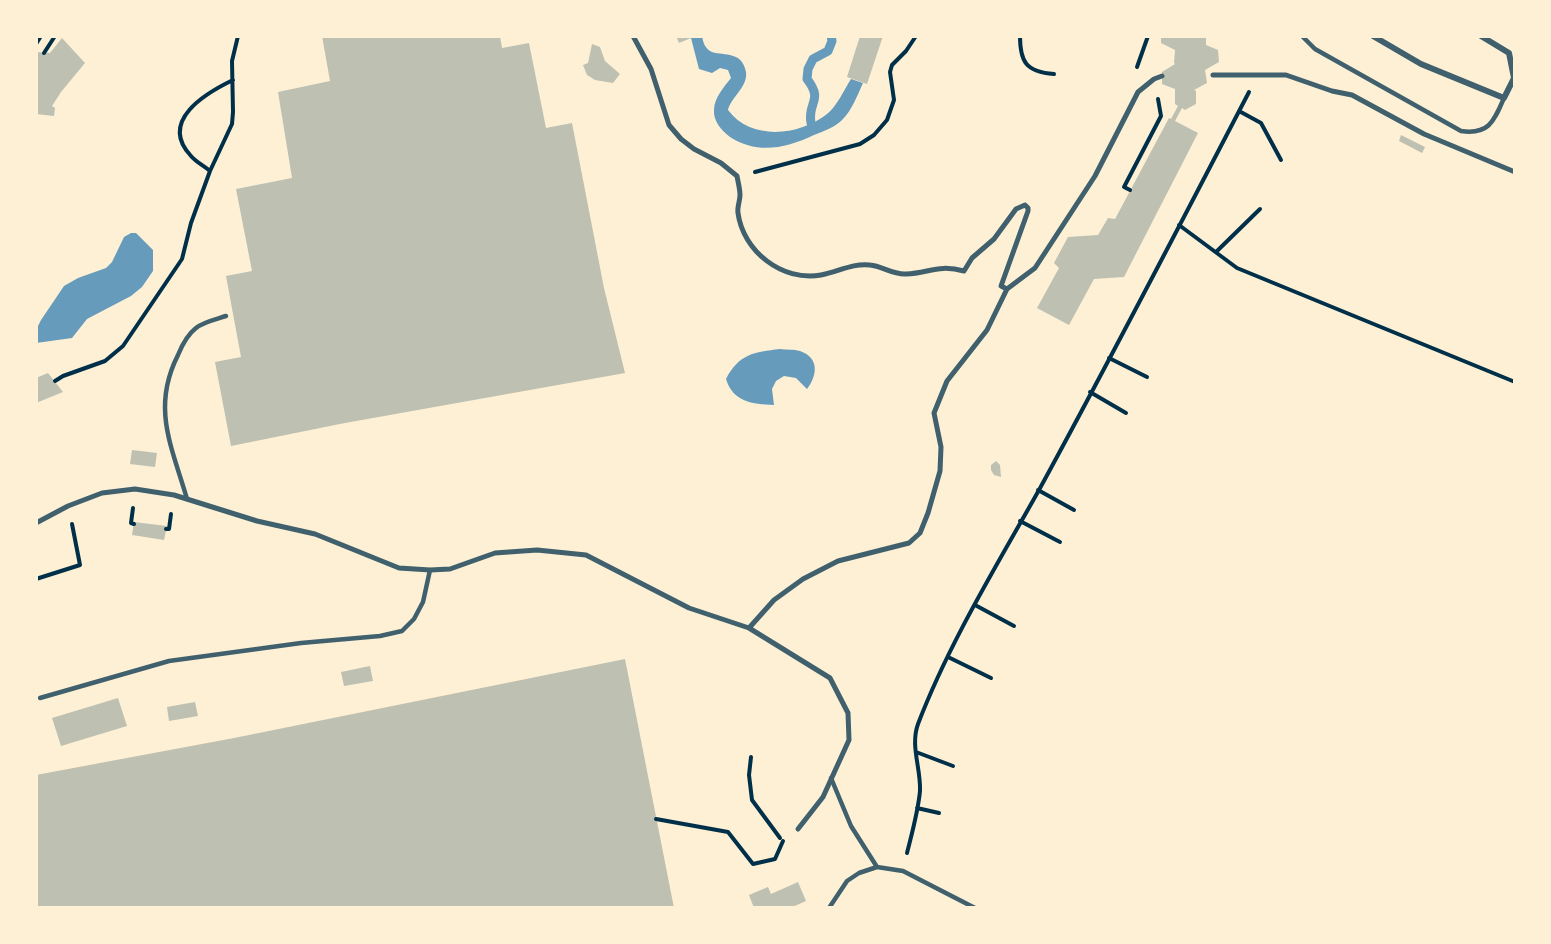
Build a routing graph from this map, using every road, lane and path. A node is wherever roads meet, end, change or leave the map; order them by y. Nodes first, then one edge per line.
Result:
1 (41, 36) edge
2 (55, 36) edge
3 (238, 36) edge
4 (633, 36) edge
5 (916, 36) edge
6 (1020, 36) edge
7 (1302, 36) edge
8 (1373, 36) edge
9 (1481, 36) edge
10 (36, 44) edge
11 (44, 53) dead end
12 (1054, 74) dead end
13 (1252, 74) junction
14 (1213, 75) dead end
15 (1162, 76) dead end
16 (1154, 79) junction
17 (233, 80) junction
18 (1504, 98) junction
19 (1239, 111) junction
20 (1281, 160) dead end
21 (210, 171) junction
22 (1515, 172) edge
23 (737, 177) junction
24 (1130, 190) dead end
25 (1260, 209) dead end
26 (1179, 225) junction
27 (1216, 252) junction
28 (1007, 289) junction
29 (226, 315) dead end
30 (1109, 358) junction
31 (1147, 377) dead end
32 (55, 381) dead end
33 (1515, 382) edge
34 (1090, 392) junction
35 (1126, 413) dead end
36 (1038, 490) junction
37 (187, 499) junction
38 (68, 506) junction
39 (1074, 510) dead end
40 (1020, 521) junction
41 (36, 523) edge
42 (1060, 542) dead end
43 (430, 570) junction
44 (36, 579) edge
45 (975, 605) junction
46 (1014, 626) dead end
47 (749, 628) junction
48 (948, 657) junction
49 (991, 678) dead end
50 (40, 698) dead end
51 (915, 752) junction
52 (752, 757) dead end
53 (952, 766) dead end
54 (831, 778) junction
55 (917, 808) junction
56 (939, 813) dead end
57 (656, 819) dead end
58 (798, 829) joint
59 (782, 841) junction
60 (877, 867) junction
61 (903, 871) junction
62 (829, 908) edge
63 (975, 908) edge

1 - 10 path
2 - 11 path
3 - 17 path
4 - 23 street
5 - 23 path
6 - 12 path
7 - 18 lane
8 - 18 street
9 - 18 street
13 - 14 street
13 - 19 path
13 - 22 street
15 - 16 street
16 - 24 path
16 - 28 street
17 - 21 path
17 - 21 path
19 - 20 path
19 - 26 path
21 - 32 path
23 - 28 street
25 - 27 path
26 - 27 path
26 - 30 path
27 - 33 path
28 - 47 street
29 - 37 lane
30 - 31 path
30 - 34 path
34 - 35 path
34 - 36 path
36 - 39 path
36 - 40 path
37 - 38 street
37 - 43 street
38 - 41 street
38 - 44 path
40 - 42 path
40 - 45 path
43 - 47 street
43 - 50 lane
45 - 46 path
45 - 48 path
47 - 54 street
48 - 49 path
48 - 51 path
51 - 53 path
51 - 55 path
52 - 59 path
54 - 58 street
54 - 60 lane
55 - 56 path
55 - 61 path
57 - 59 path
58 - 59 path
60 - 61 lane
60 - 62 lane
61 - 63 lane

